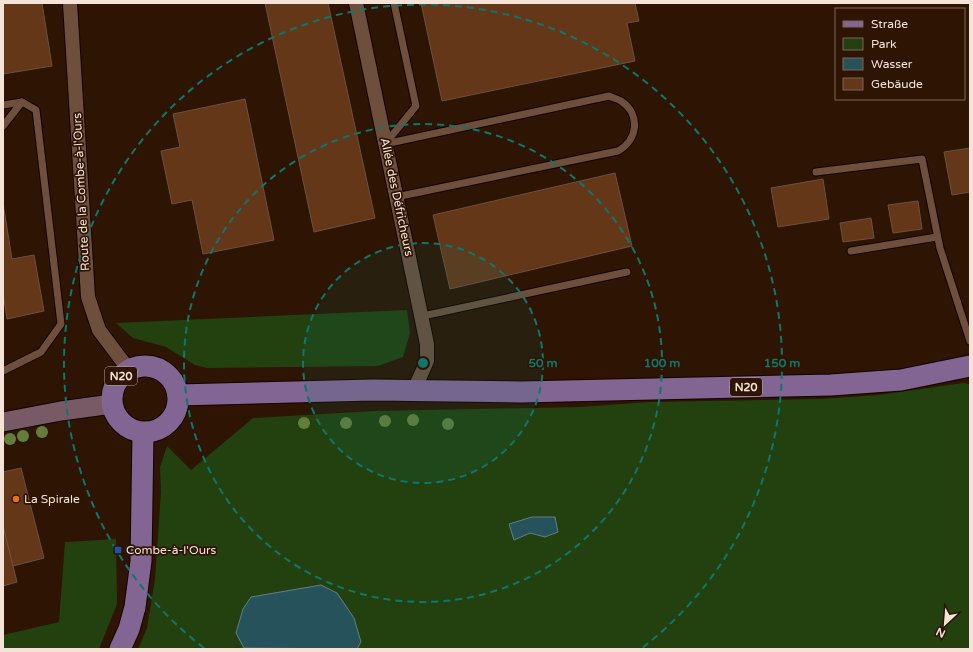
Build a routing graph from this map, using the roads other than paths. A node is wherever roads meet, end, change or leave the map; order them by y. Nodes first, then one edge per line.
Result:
1 (70, 3) edge
2 (356, 3) edge
3 (394, 3) edge
4 (22, 102) junction
5 (3, 105) edge
6 (3, 126) edge
7 (385, 144) junction
8 (816, 172) dead end
9 (396, 198) junction
10 (937, 237) junction
11 (851, 251) dead end
12 (627, 272) dead end
13 (423, 316) junction
14 (970, 341) edge
15 (970, 366) edge
16 (129, 370) junction
17 (3, 371) edge
18 (414, 390) junction
19 (178, 395) junction
20 (112, 404) junction
21 (3, 422) edge
22 (142, 433) junction
23 (120, 649) edge

1 - 16 street, Route de la Combe-à-l'Ours
2 - 7 street, Allée des Défricheurs
3 - 7 lane
4 - 5 lane
4 - 6 lane
4 - 17 lane
7 - 9 street, Allée des Défricheurs
7 - 9 lane
8 - 10 lane
9 - 13 street, Allée des Défricheurs
10 - 11 lane
10 - 14 lane
12 - 13 lane
13 - 18 street, Allée des Défricheurs
15 - 18 main road, N20
16 - 19 main road, N20
16 - 20 main road, N20
18 - 19 main road, N20
19 - 22 main road
20 - 21 main road
20 - 22 main road
22 - 23 main road

